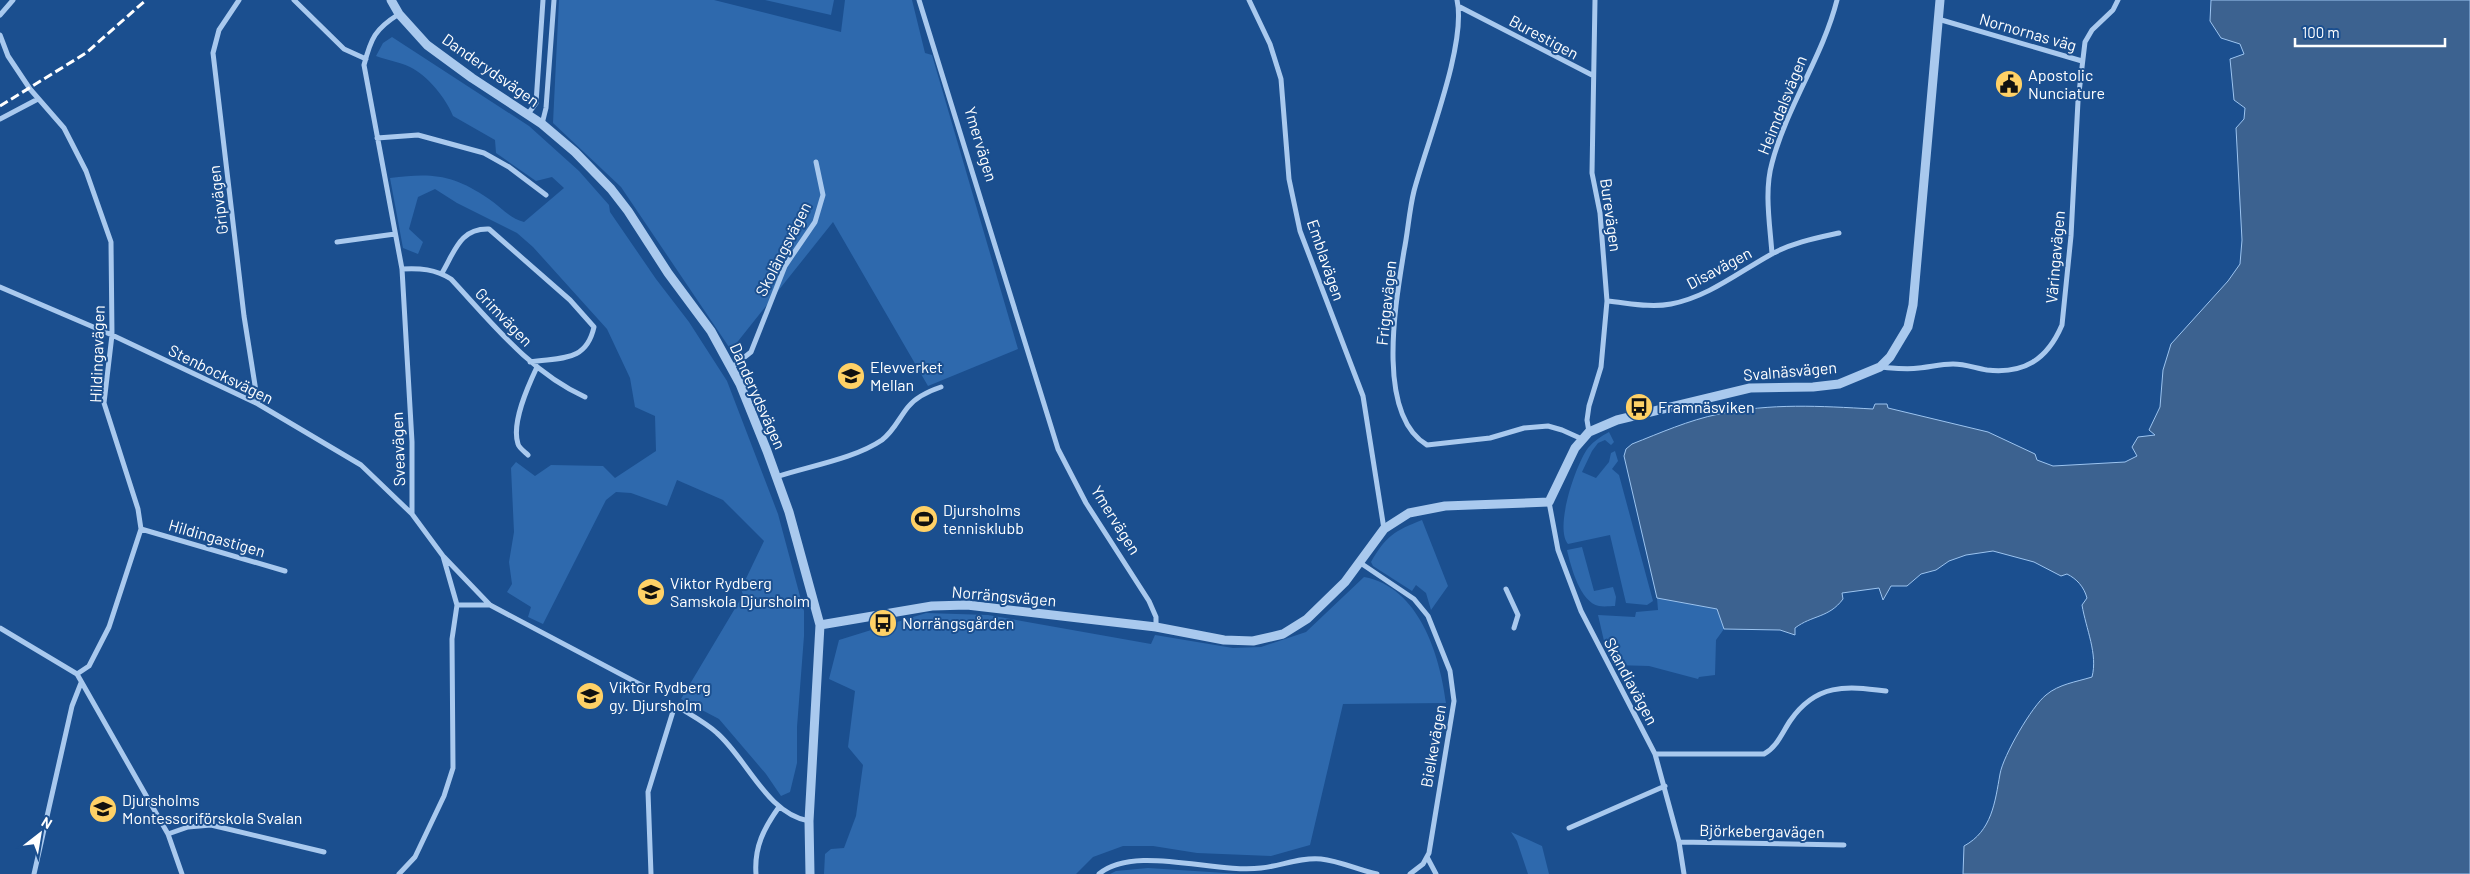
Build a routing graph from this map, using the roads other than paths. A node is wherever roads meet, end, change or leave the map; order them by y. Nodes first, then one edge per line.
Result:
1 (13, 0) edge
2 (239, 0) edge
3 (294, 0) edge
4 (391, 0) edge
5 (543, 0) edge
6 (554, 0) edge
7 (919, 0) edge
8 (1249, 0) edge
9 (1595, 0) edge
10 (1837, 0) edge
11 (1940, 0) edge
12 (2118, 0) edge
13 (1458, 3) edge
14 (399, 14) junction
15 (0, 15) edge
16 (1938, 19) junction
17 (0, 35) edge
18 (366, 59) junction
19 (2082, 61) junction
20 (1592, 75) junction
21 (38, 99) junction
22 (528, 114) junction
23 (0, 119) edge
24 (542, 124) junction
25 (377, 138) junction
26 (816, 162) dead end
27 (546, 195) dead end
28 (1839, 233) dead end
29 (395, 234) junction
30 (338, 242) dead end
31 (1772, 254) junction
32 (402, 269) junction
33 (442, 273) junction
34 (0, 287) edge
35 (1607, 301) junction
36 (112, 335) junction
37 (530, 362) junction
38 (538, 367) junction
39 (732, 367) junction
40 (1880, 367) junction
41 (941, 386) dead end
42 (585, 396) dead end
43 (258, 404) junction
44 (1589, 432) junction
45 (1582, 440) junction
46 (528, 455) dead end
47 (776, 477) junction
48 (1549, 502) junction
49 (412, 514) junction
50 (141, 529) junction
51 (1384, 529) junction
52 (443, 556) junction
53 (1359, 562) junction
54 (285, 571) dead end
55 (1506, 589) dead end
56 (457, 605) junction
57 (490, 605) junction
58 (820, 626) junction
59 (0, 628) edge
60 (1156, 628) junction
61 (1514, 628) dead end
62 (77, 674) junction
63 (81, 683) junction
64 (645, 687) dead end
65 (1886, 691) dead end
66 (1655, 754) junction
67 (1665, 786) junction
68 (779, 807) junction
69 (809, 821) junction
70 (1569, 828) dead end
71 (168, 834) junction
72 (1679, 842) junction
73 (1844, 845) dead end
74 (324, 852) dead end
75 (1427, 857) junction
76 (1262, 871) edge
77 (34, 874) edge
78 (182, 874) edge
79 (399, 874) edge
80 (651, 874) edge
81 (756, 874) edge
82 (810, 874) edge
83 (1099, 874) edge
84 (1377, 874) edge
85 (1410, 874) edge
86 (1436, 874) edge
87 (1684, 874) edge

1 - 15 street
2 - 43 street, Gripvägen
3 - 18 street
4 - 14 street, Danderydsvägen
5 - 22 street
6 - 24 street
7 - 60 street, Ymervägen
8 - 51 street, Emblavägen
9 - 20 street, Burevägen
10 - 31 street, Heimdalsvägen
11 - 16 street, Svalnäsvägen
12 - 19 street, Väringavägen
13 - 20 street, Burestigen
13 - 45 street, Friggavägen
14 - 18 street, Sveavägen
14 - 22 street, Danderydsvägen
16 - 19 street, Nornornas väg
16 - 40 street, Svalnäsvägen
17 - 21 street, Hildingavägen
18 - 25 street, Sveavägen
19 - 40 street, Väringavägen
20 - 35 street, Burevägen
21 - 23 street
21 - 36 street, Hildingavägen
22 - 24 street, Danderydsvägen
24 - 39 street, Danderydsvägen
25 - 27 street
25 - 29 street, Sveavägen
26 - 39 street, Skolängsvägen
28 - 31 street, Disavägen
29 - 30 street
29 - 32 street, Sveavägen
31 - 35 street, Disavägen
32 - 33 street, Grimvägen
32 - 49 street, Sveavägen
33 - 37 street, Grimvägen
33 - 37 street
34 - 36 street, Stenbocksvägen
35 - 44 street, Burevägen
36 - 43 street, Stenbocksvägen
36 - 50 street, Hildingavägen
37 - 38 street, Grimvägen
38 - 42 street, Grimvägen
38 - 46 street
39 - 47 street, Danderydsvägen
40 - 44 street, Svalnäsvägen
41 - 47 street
43 - 49 street, Stenbocksvägen
44 - 45 street, Svalnäsvägen
45 - 48 street, Svalnäsvägen
47 - 58 street, Danderydsvägen
48 - 51 street
48 - 66 street, Skandiavägen
49 - 52 street
50 - 54 street, Hildingastigen
50 - 62 street, Hildingavägen
51 - 53 street
52 - 56 street
52 - 57 street
53 - 60 street
53 - 75 street, Bielkevägen
55 - 61 street
56 - 57 street
56 - 79 street
57 - 64 street
58 - 60 street, Norrängsvägen
58 - 69 street, Danderydsvägen
59 - 62 street
62 - 63 street
63 - 71 street
63 - 77 street
65 - 66 street
66 - 67 street, Skandiavägen
67 - 70 street
67 - 72 street, Skandiavägen
68 - 69 street
68 - 80 street
68 - 81 street
69 - 82 street, Danderydsvägen
71 - 74 street
71 - 78 street
72 - 73 street, Björkebergavägen
72 - 87 street, Skandiavägen
75 - 85 street
75 - 86 street
76 - 83 street
76 - 84 street

